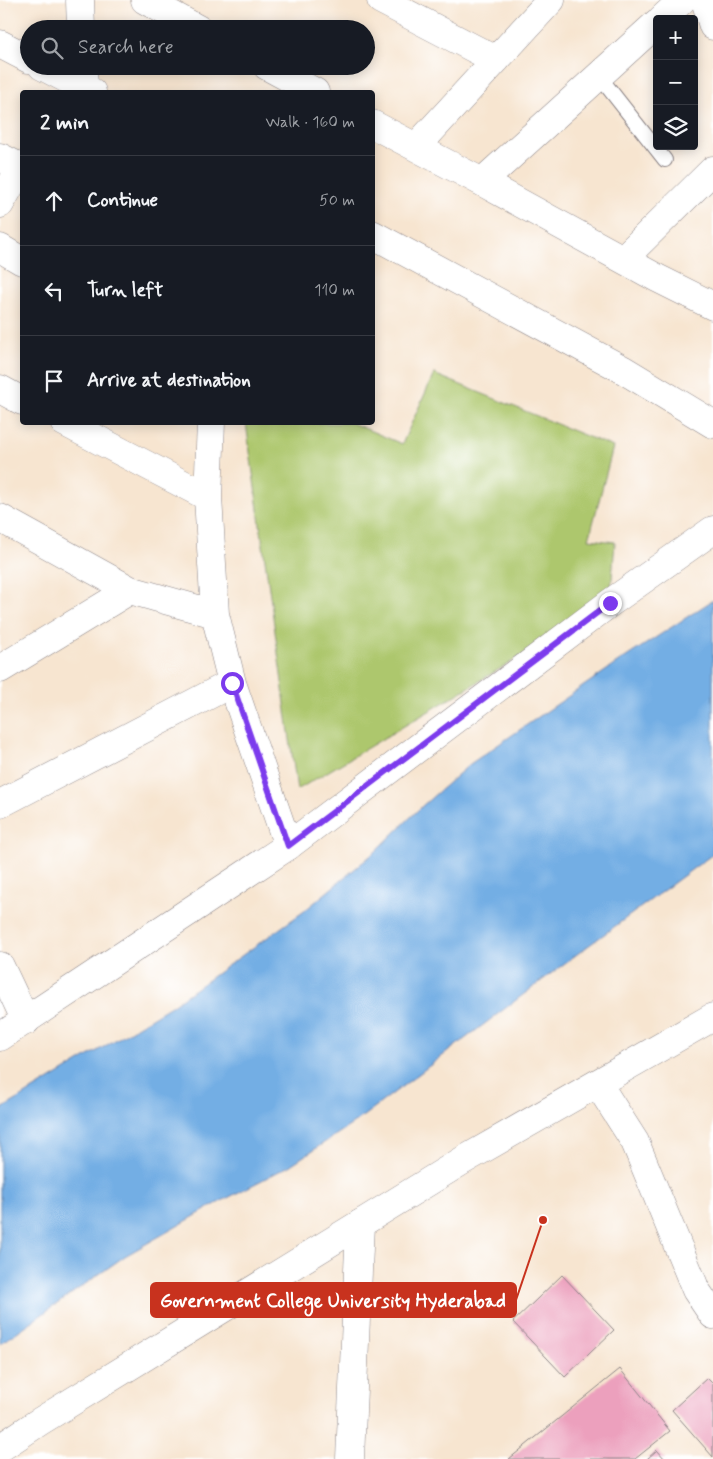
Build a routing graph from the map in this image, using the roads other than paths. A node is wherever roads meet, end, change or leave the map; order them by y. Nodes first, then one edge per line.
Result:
1 (80, 0) edge
2 (145, 0) edge
3 (381, 0) edge
4 (552, 0) edge
5 (682, 0) edge
6 (705, 0) edge
7 (666, 15) edge
8 (81, 20) edge
9 (182, 20) edge
10 (713, 26) edge
11 (653, 27) edge
12 (0, 44) edge
13 (20, 54) edge
14 (496, 60) junction
15 (62, 75) edge
16 (284, 75) edge
17 (599, 76) junction
18 (85, 85) edge
19 (311, 90) edge
20 (375, 126) edge
21 (416, 147) junction
22 (665, 160) dead end
23 (16, 164) edge
24 (713, 170) edge
25 (482, 182) junction
26 (0, 204) edge
27 (375, 236) edge
28 (0, 248) edge
29 (623, 259) junction
30 (20, 260) edge
31 (713, 306) edge
32 (0, 389) edge
33 (20, 400) edge
34 (713, 424) edge
35 (70, 425) edge
36 (211, 425) edge
37 (208, 497) junction
38 (0, 518) edge
39 (713, 530) edge
40 (130, 590) junction
41 (215, 614) junction
42 (0, 669) edge
43 (232, 683) junction
44 (0, 804) edge
45 (288, 846) junction
46 (0, 966) edge
47 (713, 1018) edge
48 (26, 1021) junction
49 (0, 1037) edge
50 (598, 1084) junction
51 (360, 1224) junction
52 (713, 1315) edge
53 (0, 1448) edge
54 (350, 1459) edge

1 - 8 street
2 - 9 street
3 - 14 street
4 - 14 street
5 - 7 street
6 - 10 street
11 - 17 street
12 - 13 street
14 - 21 street
15 - 18 street
16 - 19 street
17 - 22 lane
17 - 25 street
20 - 21 street
21 - 25 street
23 - 26 street
24 - 29 street
25 - 29 street
27 - 34 street
28 - 30 street
29 - 31 street
32 - 33 street
35 - 37 street
36 - 37 street
37 - 41 street
38 - 40 street
39 - 45 street
40 - 41 street
40 - 42 street
41 - 43 street
43 - 44 street
43 - 45 street
45 - 48 street
46 - 48 street
47 - 50 street
48 - 49 street
50 - 51 street
50 - 52 street
51 - 53 street
51 - 54 street

